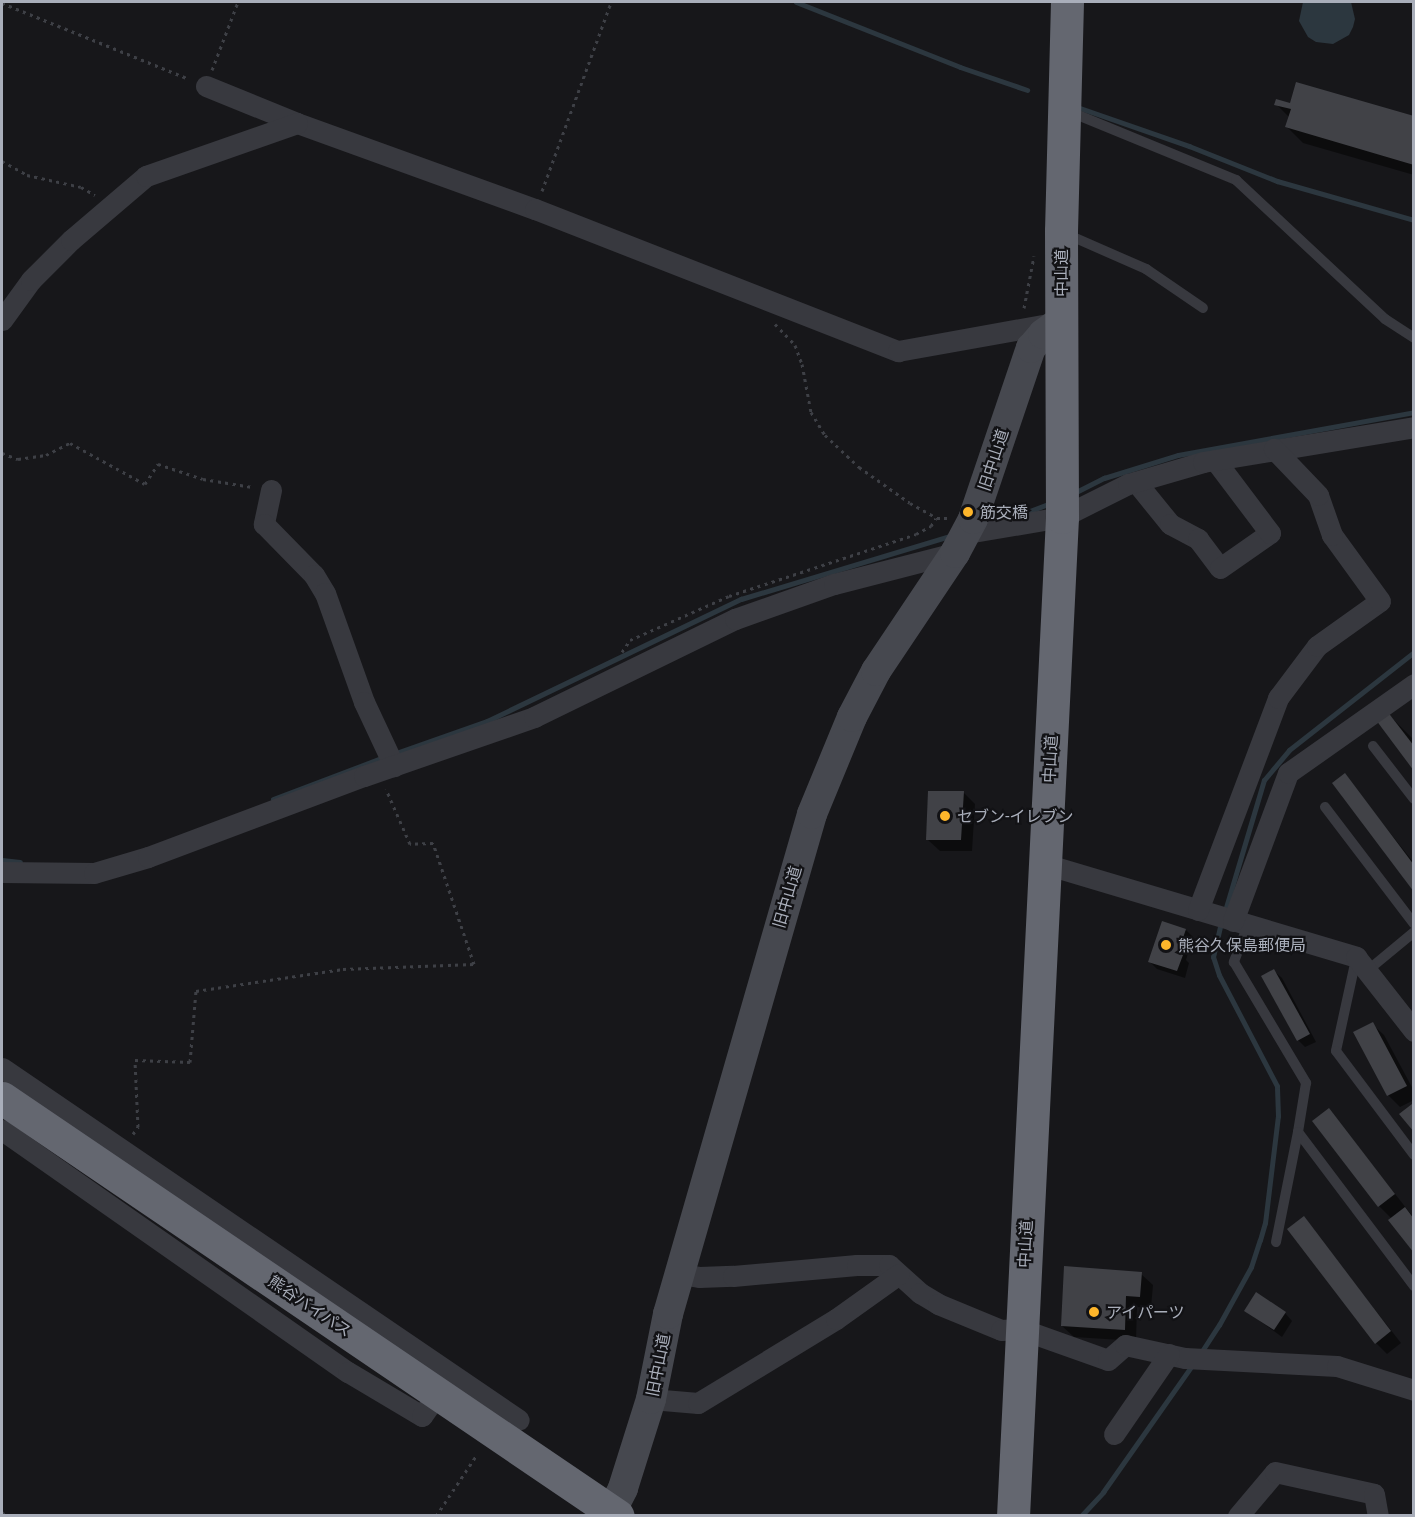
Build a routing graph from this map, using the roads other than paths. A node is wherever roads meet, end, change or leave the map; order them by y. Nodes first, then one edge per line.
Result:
1 (1067, 2) edge
2 (206, 86) road end
3 (1062, 108) junction
4 (297, 123) junction
5 (1061, 231) junction
6 (1203, 308) dead end
7 (2, 320) edge
8 (1061, 321) junction
9 (1413, 338) edge
10 (1413, 427) edge
11 (1274, 449) junction
12 (1215, 460) junction
13 (1136, 482) junction
14 (271, 490) road end
15 (1062, 517) junction
16 (965, 535) junction
17 (1413, 684) edge
18 (1374, 746) dead end
19 (386, 769) junction
20 (1413, 799) edge
21 (1325, 807) dead end
22 (1045, 864) junction
23 (2, 872) edge
24 (1204, 912) junction
25 (1238, 922) junction
26 (1413, 924) edge
27 (1413, 932) edge
28 (1362, 964) junction
29 (1413, 1031) edge
30 (2, 1068) edge
31 (2, 1098) edge
32 (2, 1130) edge
33 (1298, 1132) junction
34 (1413, 1155) edge
35 (1276, 1242) dead end
36 (680, 1274) junction
37 (899, 1274) junction
38 (1413, 1286) edge
39 (364, 1328) junction
40 (1021, 1329) junction
41 (1177, 1356) junction
42 (1413, 1390) edge
43 (438, 1392) junction
44 (651, 1399) junction
45 (519, 1420) dead end
46 (1114, 1434) dead end
47 (613, 1514) edge
48 (1013, 1515) edge
49 (1239, 1515) edge
50 (1378, 1515) edge

1 - 3 highway, 中山道
2 - 4 street
3 - 5 highway, 中山道
3 - 9 lane
4 - 7 street
4 - 8 street
5 - 6 lane
5 - 8 highway, 中山道
8 - 15 highway, 中山道
8 - 16 main road, 旧中山道
10 - 11 street
11 - 12 street
11 - 24 street
12 - 13 street
12 - 13 street
13 - 15 street
14 - 19 street
15 - 16 street
15 - 22 highway, 中山道
16 - 19 street
16 - 36 main road, 旧中山道
17 - 25 street
18 - 20 lane
19 - 23 street
21 - 26 lane
22 - 24 street
22 - 40 highway, 中山道
24 - 25 street
25 - 28 street
25 - 33 lane
27 - 28 lane
28 - 29 street
28 - 34 lane
30 - 39 street
31 - 39 highway, 熊谷バイパス
32 - 43 street
33 - 35 lane
33 - 38 lane
36 - 37 street
36 - 44 main road, 旧中山道
37 - 40 street
37 - 44 street
39 - 43 highway, 熊谷バイパス
39 - 45 street
40 - 41 street
40 - 48 highway, 中山道
41 - 42 street
41 - 46 street
43 - 47 highway, 熊谷バイパス
44 - 47 main road, 旧中山道
49 - 50 street

